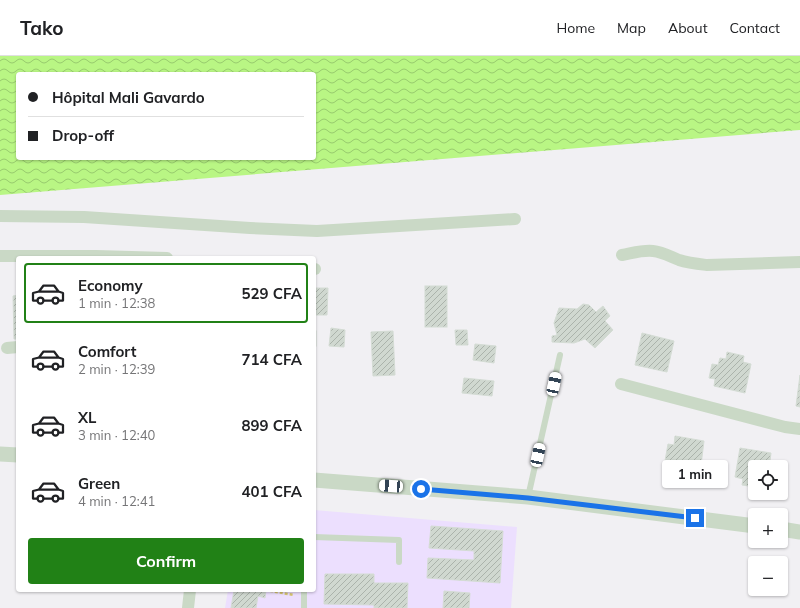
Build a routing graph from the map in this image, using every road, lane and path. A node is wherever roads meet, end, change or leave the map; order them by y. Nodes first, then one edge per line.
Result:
1 (0, 216) edge
2 (514, 219) dead end
3 (622, 255) dead end
4 (0, 256) edge
5 (16, 256) edge
6 (800, 262) edge
7 (560, 355) dead end
8 (621, 384) dead end
9 (800, 429) edge
10 (0, 454) edge
11 (16, 455) edge
12 (316, 480) edge
13 (528, 498) junction
14 (748, 525) edge
15 (788, 530) edge
16 (800, 532) edge
17 (316, 537) edge
18 (399, 562) dead end
19 (190, 592) edge
20 (291, 592) edge
21 (304, 593) edge
22 (188, 608) edge
23 (304, 608) edge

1 - 2 street
3 - 6 street
4 - 5 street
7 - 13 lane
8 - 9 street
10 - 11 street
12 - 13 street
13 - 14 street
15 - 16 street
17 - 18 lane
19 - 22 street
20 - 21 path
21 - 23 lane

